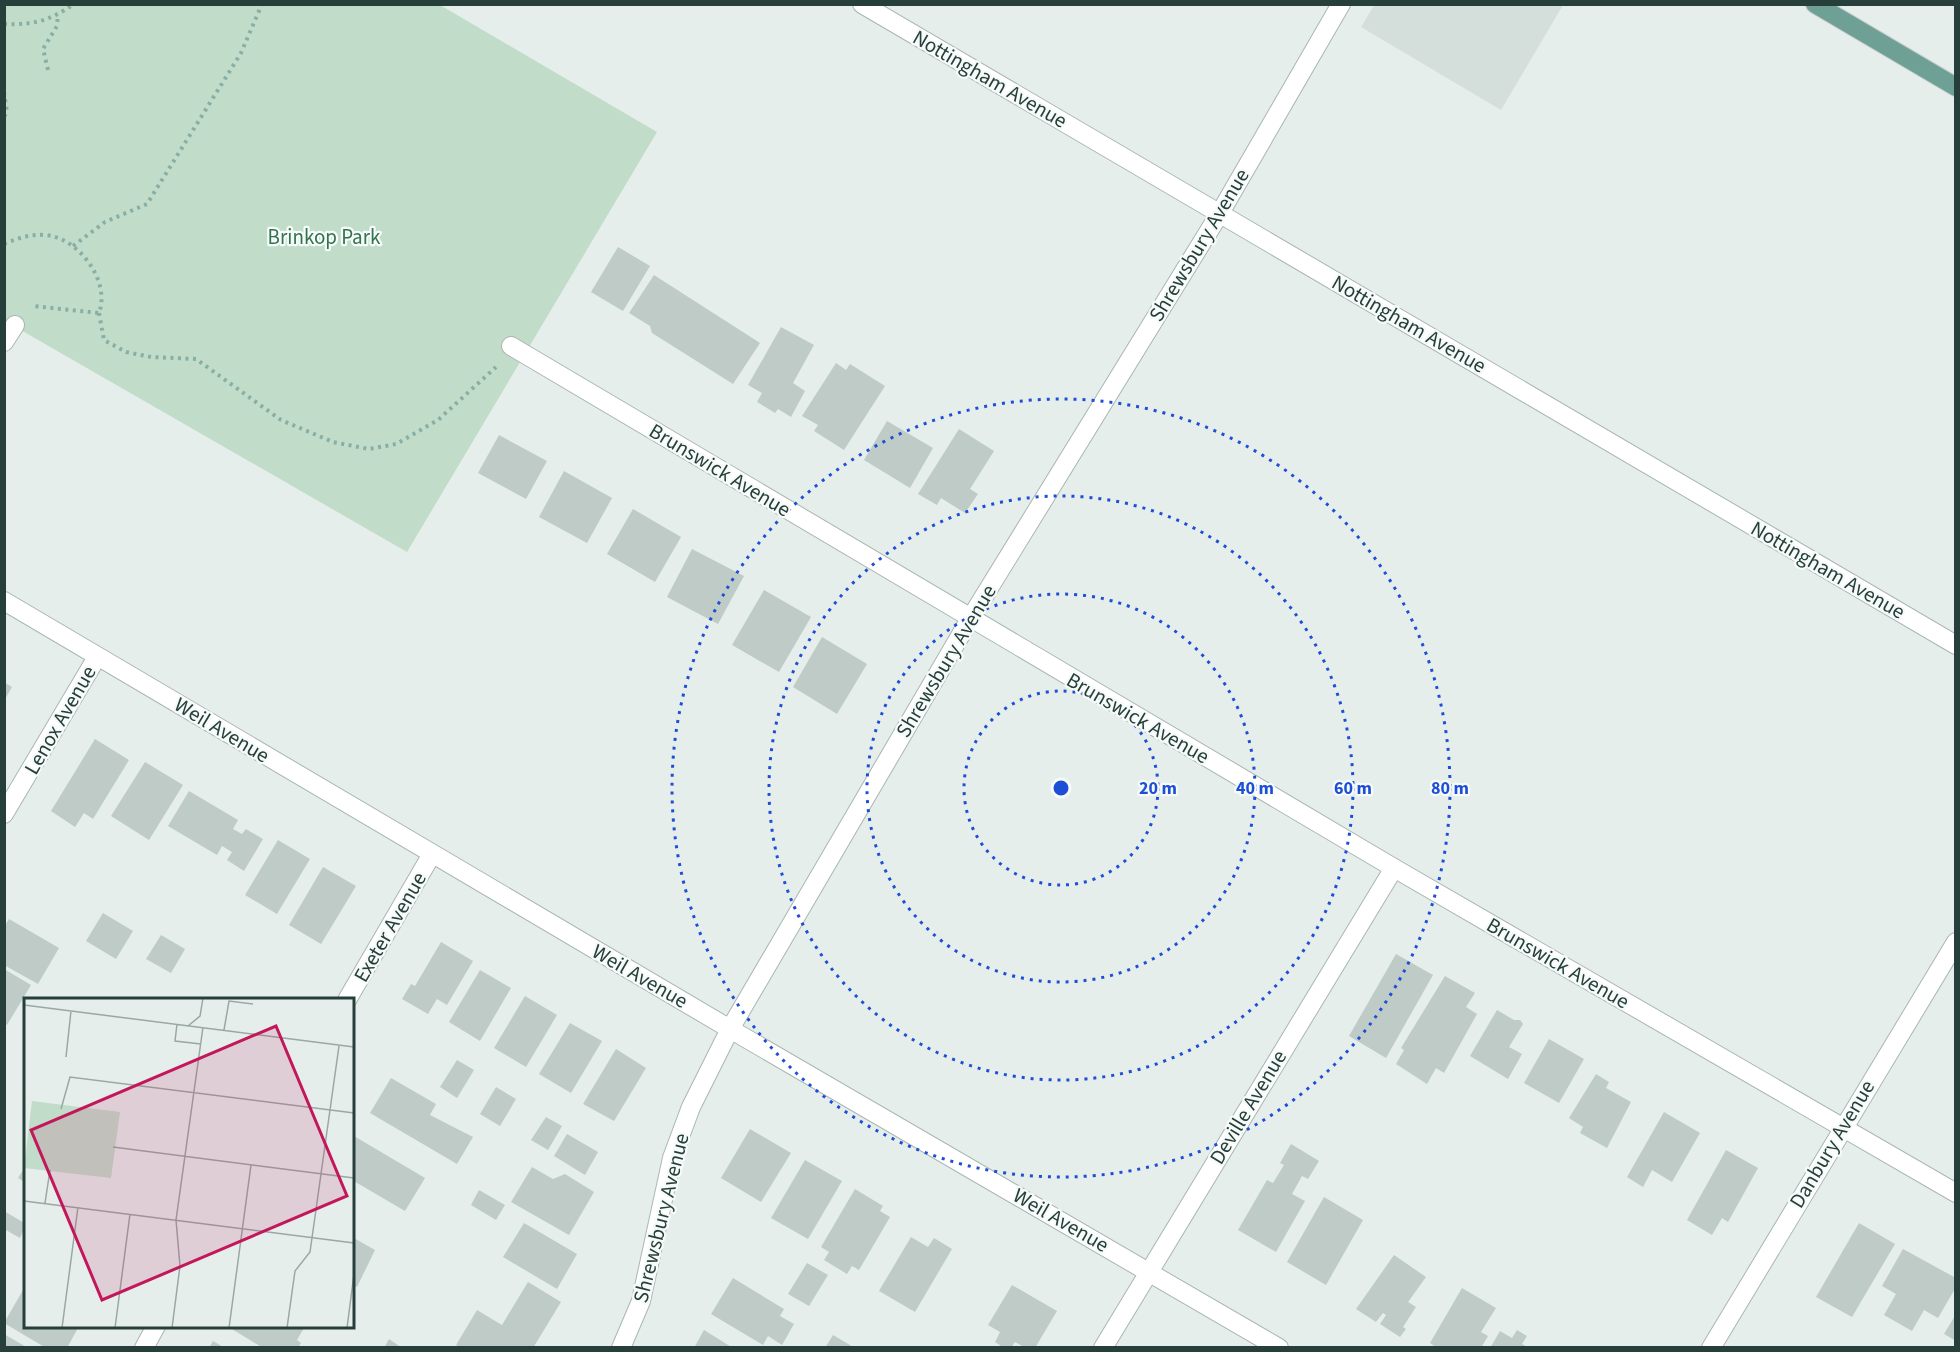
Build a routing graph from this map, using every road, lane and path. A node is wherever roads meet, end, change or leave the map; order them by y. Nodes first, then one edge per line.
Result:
1 (74, 4) edge
2 (262, 4) edge
3 (862, 4) edge
4 (1341, 4) edge
5 (1815, 4) edge
6 (58, 15) junction
7 (4, 24) edge
8 (48, 70) dead end
9 (1956, 87) edge
10 (4, 92) edge
11 (4, 117) edge
12 (1220, 213) junction
13 (4, 244) edge
14 (73, 246) junction
15 (99, 313) junction
16 (15, 325) joint
17 (4, 342) edge
18 (511, 346) joint
19 (4, 601) edge
20 (970, 619) junction
21 (1956, 645) edge
22 (97, 657) junction
23 (4, 814) edge
24 (432, 854) junction
25 (1394, 868) junction
26 (1956, 942) edge
27 (348, 998) edge
28 (730, 1029) junction
29 (1842, 1127) junction
30 (1956, 1193) edge
31 (1149, 1270) junction
32 (155, 1328) edge
33 (144, 1347) edge
34 (621, 1347) edge
35 (1103, 1347) edge
36 (1279, 1347) edge
37 (1710, 1347) edge

1 - 6 path
2 - 14 path
3 - 12 street, Nottingham Avenue
4 - 12 street, Shrewsbury Avenue
5 - 9 main road
6 - 7 path
6 - 8 path
10 - 11 path
12 - 20 street, Shrewsbury Avenue
12 - 21 street, Nottingham Avenue
13 - 14 path
14 - 15 path
15 - 16 path
15 - 18 path
16 - 17 street
18 - 20 street, Brunswick Avenue
19 - 22 street, Weil Avenue
20 - 25 street, Brunswick Avenue
20 - 28 street, Shrewsbury Avenue
22 - 23 street, Lenox Avenue
22 - 24 street, Weil Avenue
24 - 27 street, Exeter Avenue
24 - 28 street, Weil Avenue
25 - 29 street, Brunswick Avenue
25 - 31 street, Deville Avenue
26 - 29 street, Danbury Avenue
28 - 31 street, Weil Avenue
28 - 34 street, Shrewsbury Avenue
29 - 30 street, Brunswick Avenue
29 - 37 street, Danbury Avenue
31 - 35 street, Deville Avenue
31 - 36 street, Weil Avenue
32 - 33 street

